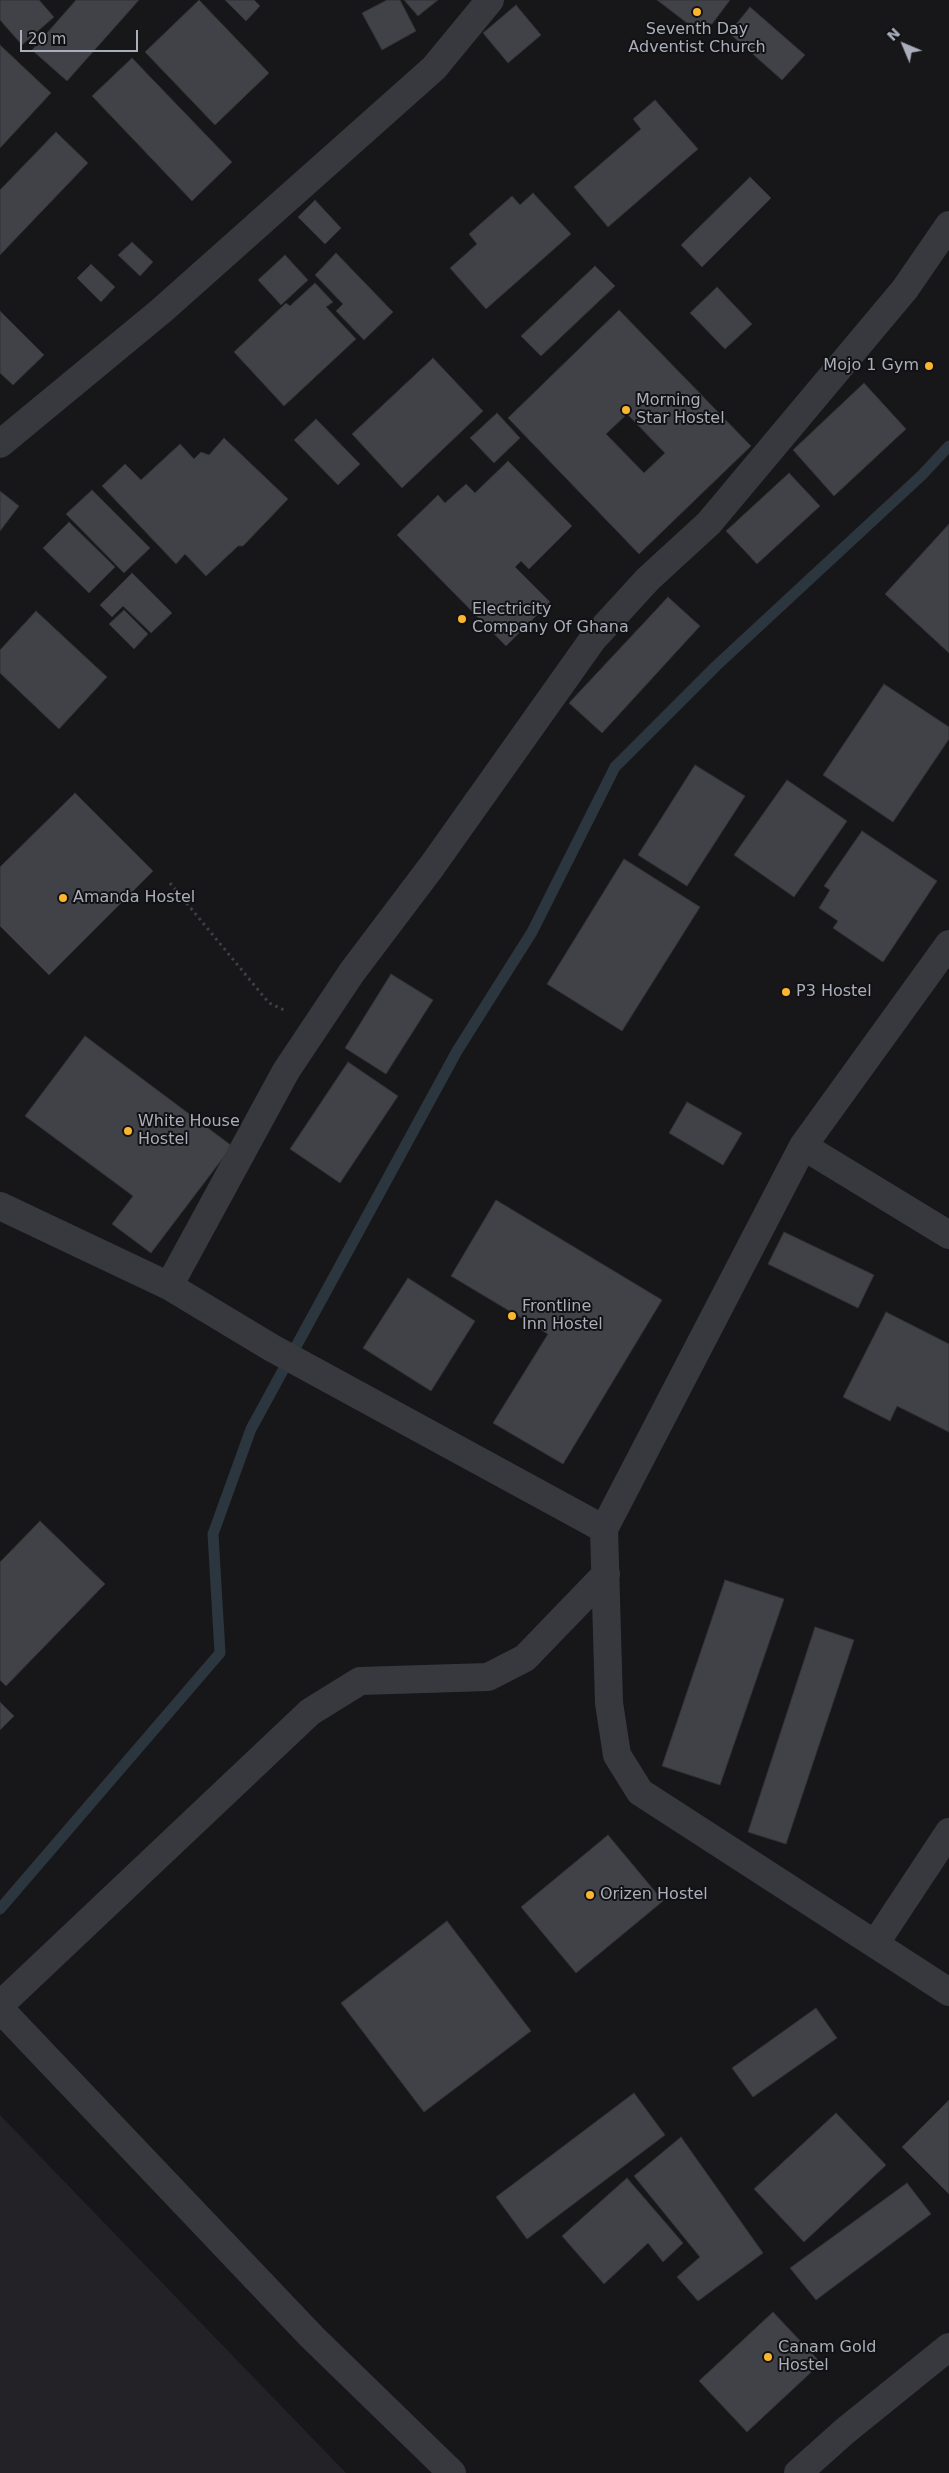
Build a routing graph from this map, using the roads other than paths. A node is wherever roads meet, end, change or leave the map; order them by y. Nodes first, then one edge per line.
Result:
1 (490, 0) edge
2 (949, 225) edge
3 (0, 444) edge
4 (949, 944) edge
5 (803, 1146) junction
6 (0, 1206) edge
7 (949, 1235) edge
8 (169, 1286) junction
9 (604, 1528) junction
10 (606, 1574) junction
11 (949, 1832) edge
12 (875, 1944) junction
13 (949, 1992) edge
14 (0, 2005) edge
15 (0, 2009) edge
16 (949, 2347) edge
17 (452, 2473) edge
18 (798, 2473) edge

1 - 3 street
2 - 8 street
4 - 5 street
5 - 7 street
5 - 9 street
6 - 8 street
8 - 9 street
9 - 10 street
10 - 12 street
10 - 14 street
11 - 12 street
12 - 13 street
15 - 17 street
16 - 18 street

